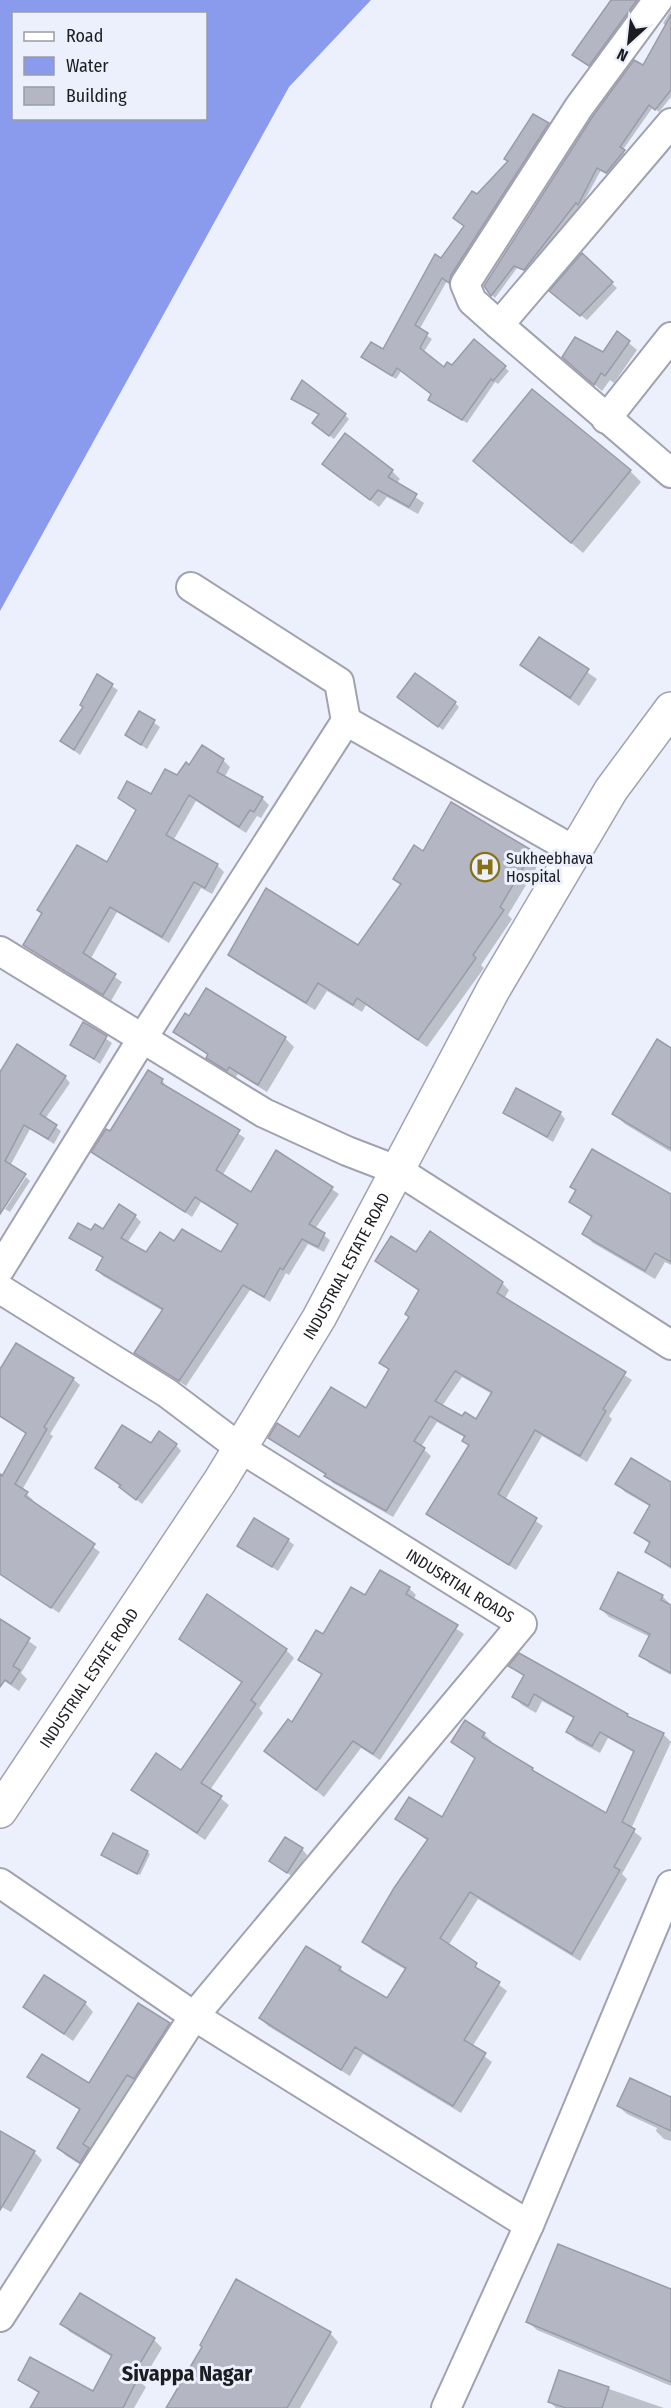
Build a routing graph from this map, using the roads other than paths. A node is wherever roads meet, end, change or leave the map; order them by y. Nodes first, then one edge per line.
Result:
1 (658, 0) edge
2 (671, 123) edge
3 (499, 325) junction
4 (671, 337) edge
5 (606, 419) junction
6 (671, 474) edge
7 (191, 587) dead end
8 (671, 709) edge
9 (346, 721) junction
10 (575, 851) junction
11 (0, 951) edge
12 (142, 1039) junction
13 (399, 1171) junction
14 (0, 1269) edge
15 (0, 1289) edge
16 (671, 1345) edge
17 (240, 1448) junction
18 (0, 1811) edge
19 (0, 1883) edge
20 (671, 1885) edge
21 (194, 2016) junction
22 (529, 2225) junction
23 (0, 2317) edge
24 (446, 2408) edge

1 - 3 street
2 - 3 street
3 - 5 street
4 - 5 street
5 - 6 street
7 - 9 street
8 - 10 main road, INDUSTRIAL ESTATE ROAD
9 - 10 street
9 - 12 street
10 - 13 main road, INDUSTRIAL ESTATE ROAD
11 - 12 street
12 - 13 street
12 - 14 street
13 - 16 street
13 - 17 main road, INDUSTRIAL ESTATE ROAD
15 - 17 street, INDUSRTIAL ROADS
17 - 18 main road, INDUSTRIAL ESTATE ROAD
17 - 21 street, INDUSRTIAL ROADS
19 - 21 street
20 - 22 street
21 - 22 street
21 - 23 street
22 - 24 street

